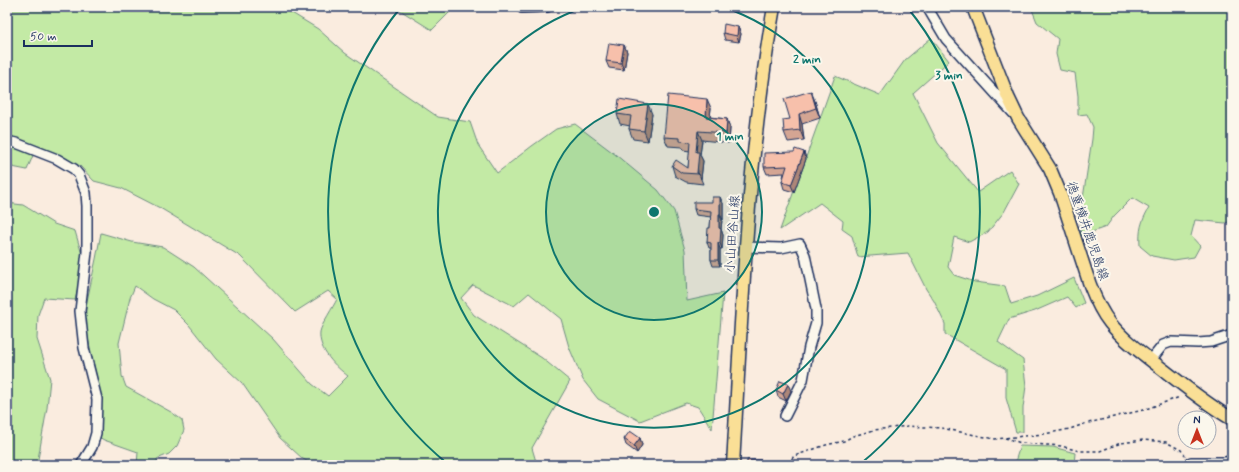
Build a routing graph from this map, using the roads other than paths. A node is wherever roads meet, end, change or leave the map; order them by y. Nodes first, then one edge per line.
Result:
1 (547, 7) edge
2 (774, 7) edge
3 (928, 7) edge
4 (973, 7) edge
5 (522, 8) edge
6 (1018, 118) junction
7 (7, 141) edge
8 (746, 247) junction
9 (1232, 336) edge
10 (1151, 360) junction
11 (785, 416) dead end
12 (1232, 419) edge
13 (1232, 460) edge
14 (1189, 464) edge
15 (81, 465) edge
16 (733, 465) edge

1 - 5 street
2 - 8 main road, 小山田谷山線
3 - 6 street
4 - 6 main road, 徳重横井鹿児島線
6 - 10 main road, 徳重横井鹿児島線
7 - 15 street
8 - 11 street
8 - 16 main road, 小山田谷山線
9 - 10 street
10 - 12 main road, 徳重横井鹿児島線
13 - 14 street

